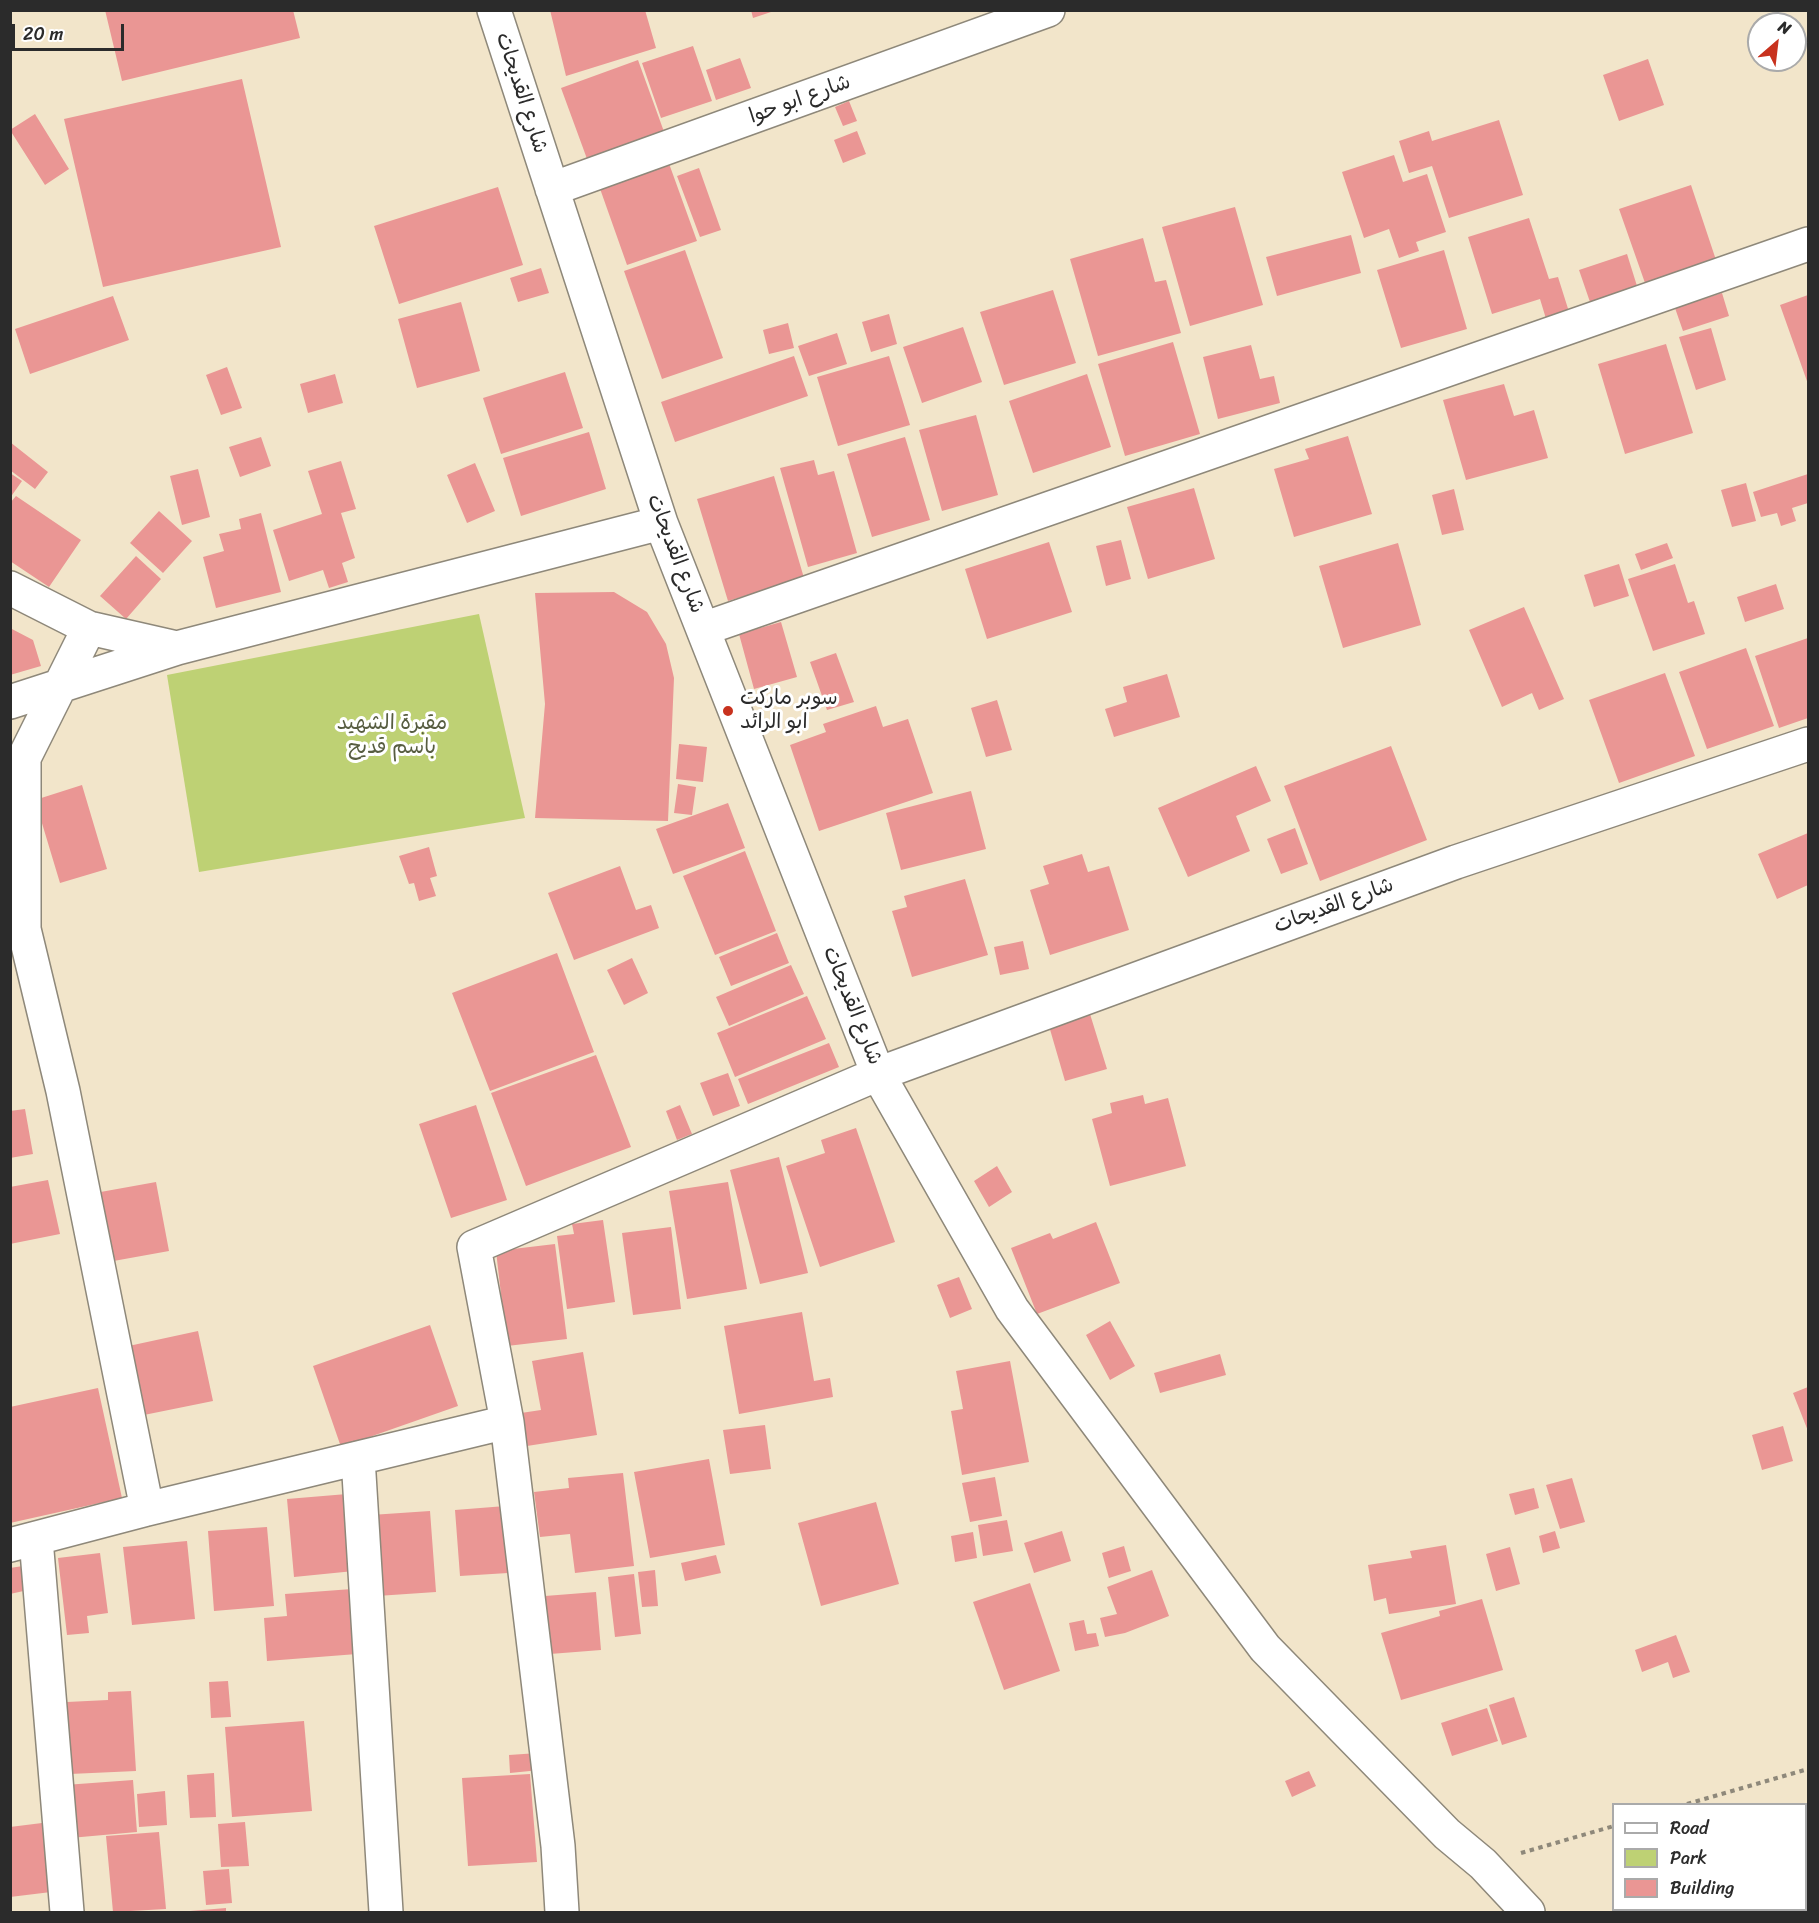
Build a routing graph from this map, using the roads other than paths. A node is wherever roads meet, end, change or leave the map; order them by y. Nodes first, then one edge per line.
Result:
1 (494, 10) edge
2 (1048, 10) edge
3 (552, 189) junction
4 (1809, 244) edge
5 (661, 523) junction
6 (10, 588) edge
7 (89, 628) junction
8 (703, 629) junction
9 (177, 648) junction
10 (60, 687) junction
11 (10, 702) edge
12 (1809, 744) edge
13 (878, 1074) junction
14 (507, 1422) junction
15 (358, 1458) junction
16 (147, 1509) junction
17 (23, 1542) edge
18 (67, 1912) edge
19 (386, 1912) edge
20 (562, 1912) edge
21 (1527, 1912) edge

1 - 3 street, شارع القديحات
2 - 3 street, شارع ابو حوا
3 - 5 street, شارع القديحات
4 - 8 street
5 - 8 street, شارع القديحات
5 - 9 street
6 - 7 street
7 - 9 street
7 - 10 street
8 - 13 street, شارع القديحات
9 - 10 street
10 - 11 street
10 - 16 street
12 - 13 street, شارع القديحات
13 - 14 street
13 - 21 street
14 - 15 street
14 - 20 street
15 - 16 street
15 - 19 street
16 - 17 street
17 - 18 street

